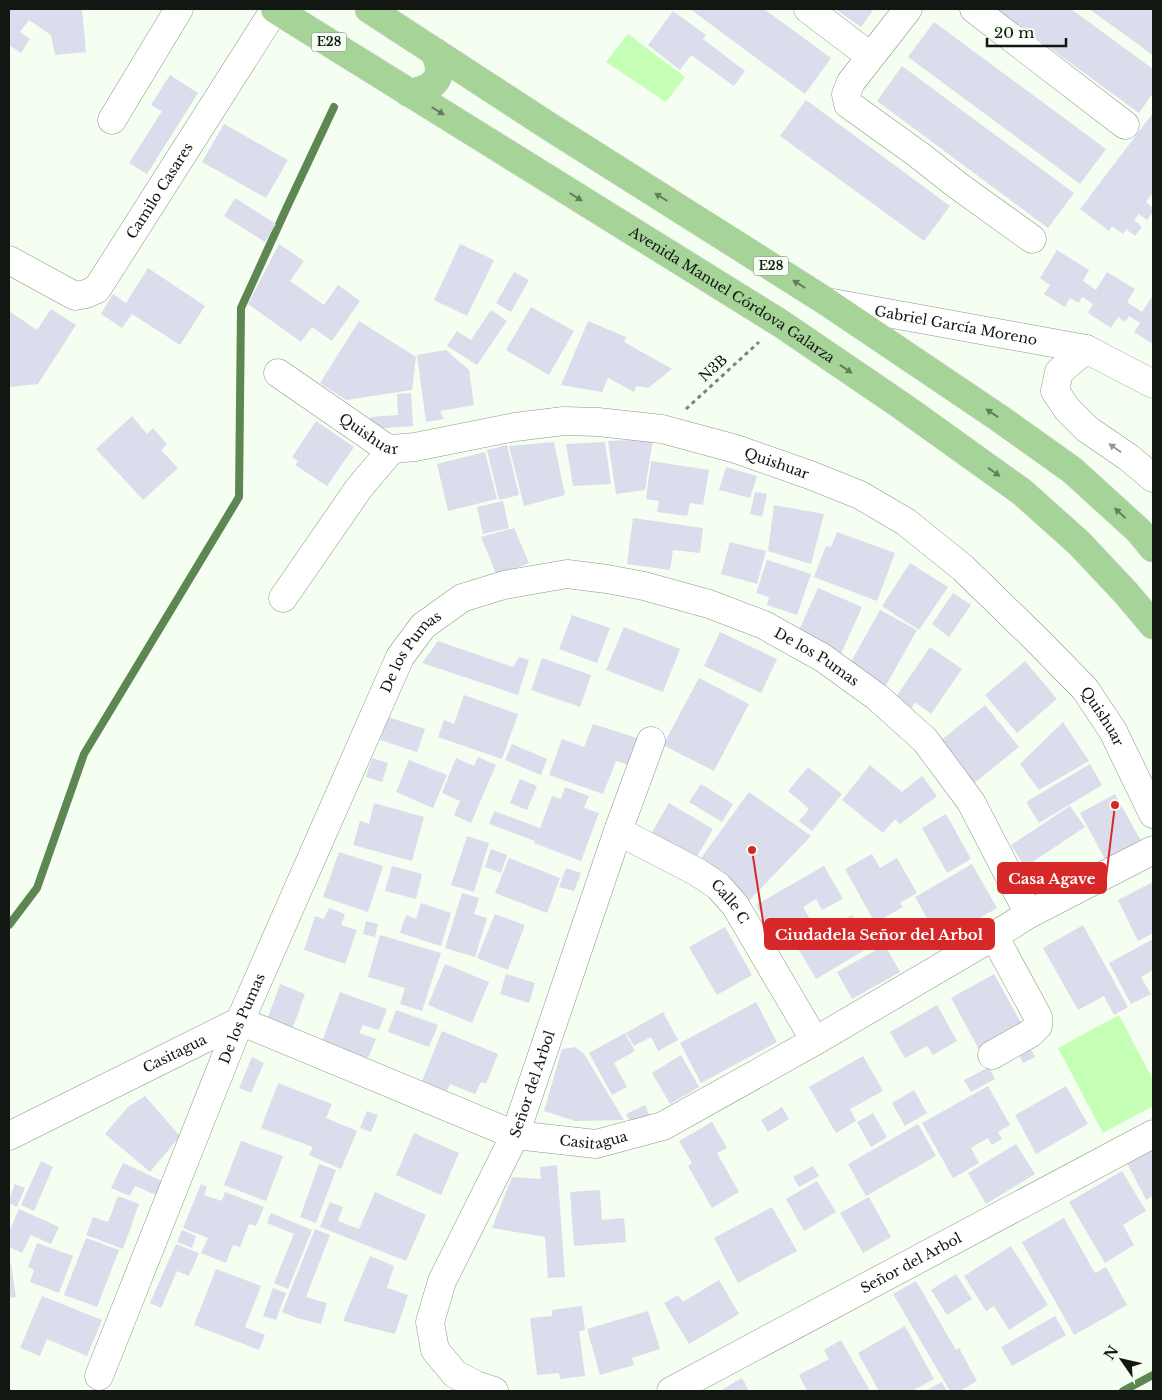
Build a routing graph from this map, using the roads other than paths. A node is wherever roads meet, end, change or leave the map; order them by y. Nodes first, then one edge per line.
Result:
1 (179, 9) edge
2 (275, 9) edge
3 (369, 9) edge
4 (808, 9) edge
5 (908, 9) edge
6 (974, 9) edge
7 (436, 52) junction
8 (870, 56) junction
9 (409, 93) junction
10 (112, 120) dead end
11 (1125, 125) dead end
12 (1032, 239) dead end
13 (9, 260) edge
14 (827, 302) junction
15 (1086, 350) junction
16 (278, 373) dead end
17 (1153, 384) edge
18 (392, 449) junction
19 (1153, 478) edge
20 (1153, 548) edge
21 (283, 598) dead end
22 (1153, 625) edge
23 (651, 741) dead end
24 (1153, 814) edge
25 (618, 831) junction
26 (1153, 850) edge
27 (1029, 914) junction
28 (994, 936) junction
29 (240, 1021) junction
30 (815, 1041) junction
31 (992, 1055) dead end
32 (1153, 1134) edge
33 (515, 1135) junction
34 (9, 1136) edge
35 (99, 1376) dead end
36 (494, 1391) edge
37 (671, 1391) edge

1 - 10 street
2 - 9 main road, Avenida Manuel Córdova Galarza / E28
2 - 13 street, Camilo Casares
3 - 7 main road, E28
4 - 8 street
5 - 8 street
6 - 11 street
7 - 9 main road
14 -> 7 main road, E28
8 - 12 street
9 -> 22 main road, Avenida Manuel Córdova Galarza / E28
14 - 15 street, Gabriel García Moreno
20 -> 14 main road, E28
15 - 17 street, Gabriel García Moreno
19 -> 15 street
16 - 18 street, Quishuar
18 - 21 street
18 - 24 street, Quishuar
23 - 25 street, Señor del Arbol
25 - 30 street, Calle C
25 - 33 street, Señor del Arbol
26 - 27 street, Casitagua
27 - 28 street, Casitagua
27 - 29 street, De los Pumas
28 - 30 street, Casitagua
28 - 31 street
29 - 33 street, Casitagua
29 - 34 street, Casitagua
29 - 35 street, De los Pumas
30 - 33 street, Casitagua
32 - 37 street, Señor del Arbol
33 - 36 street, Señor del Arbol

